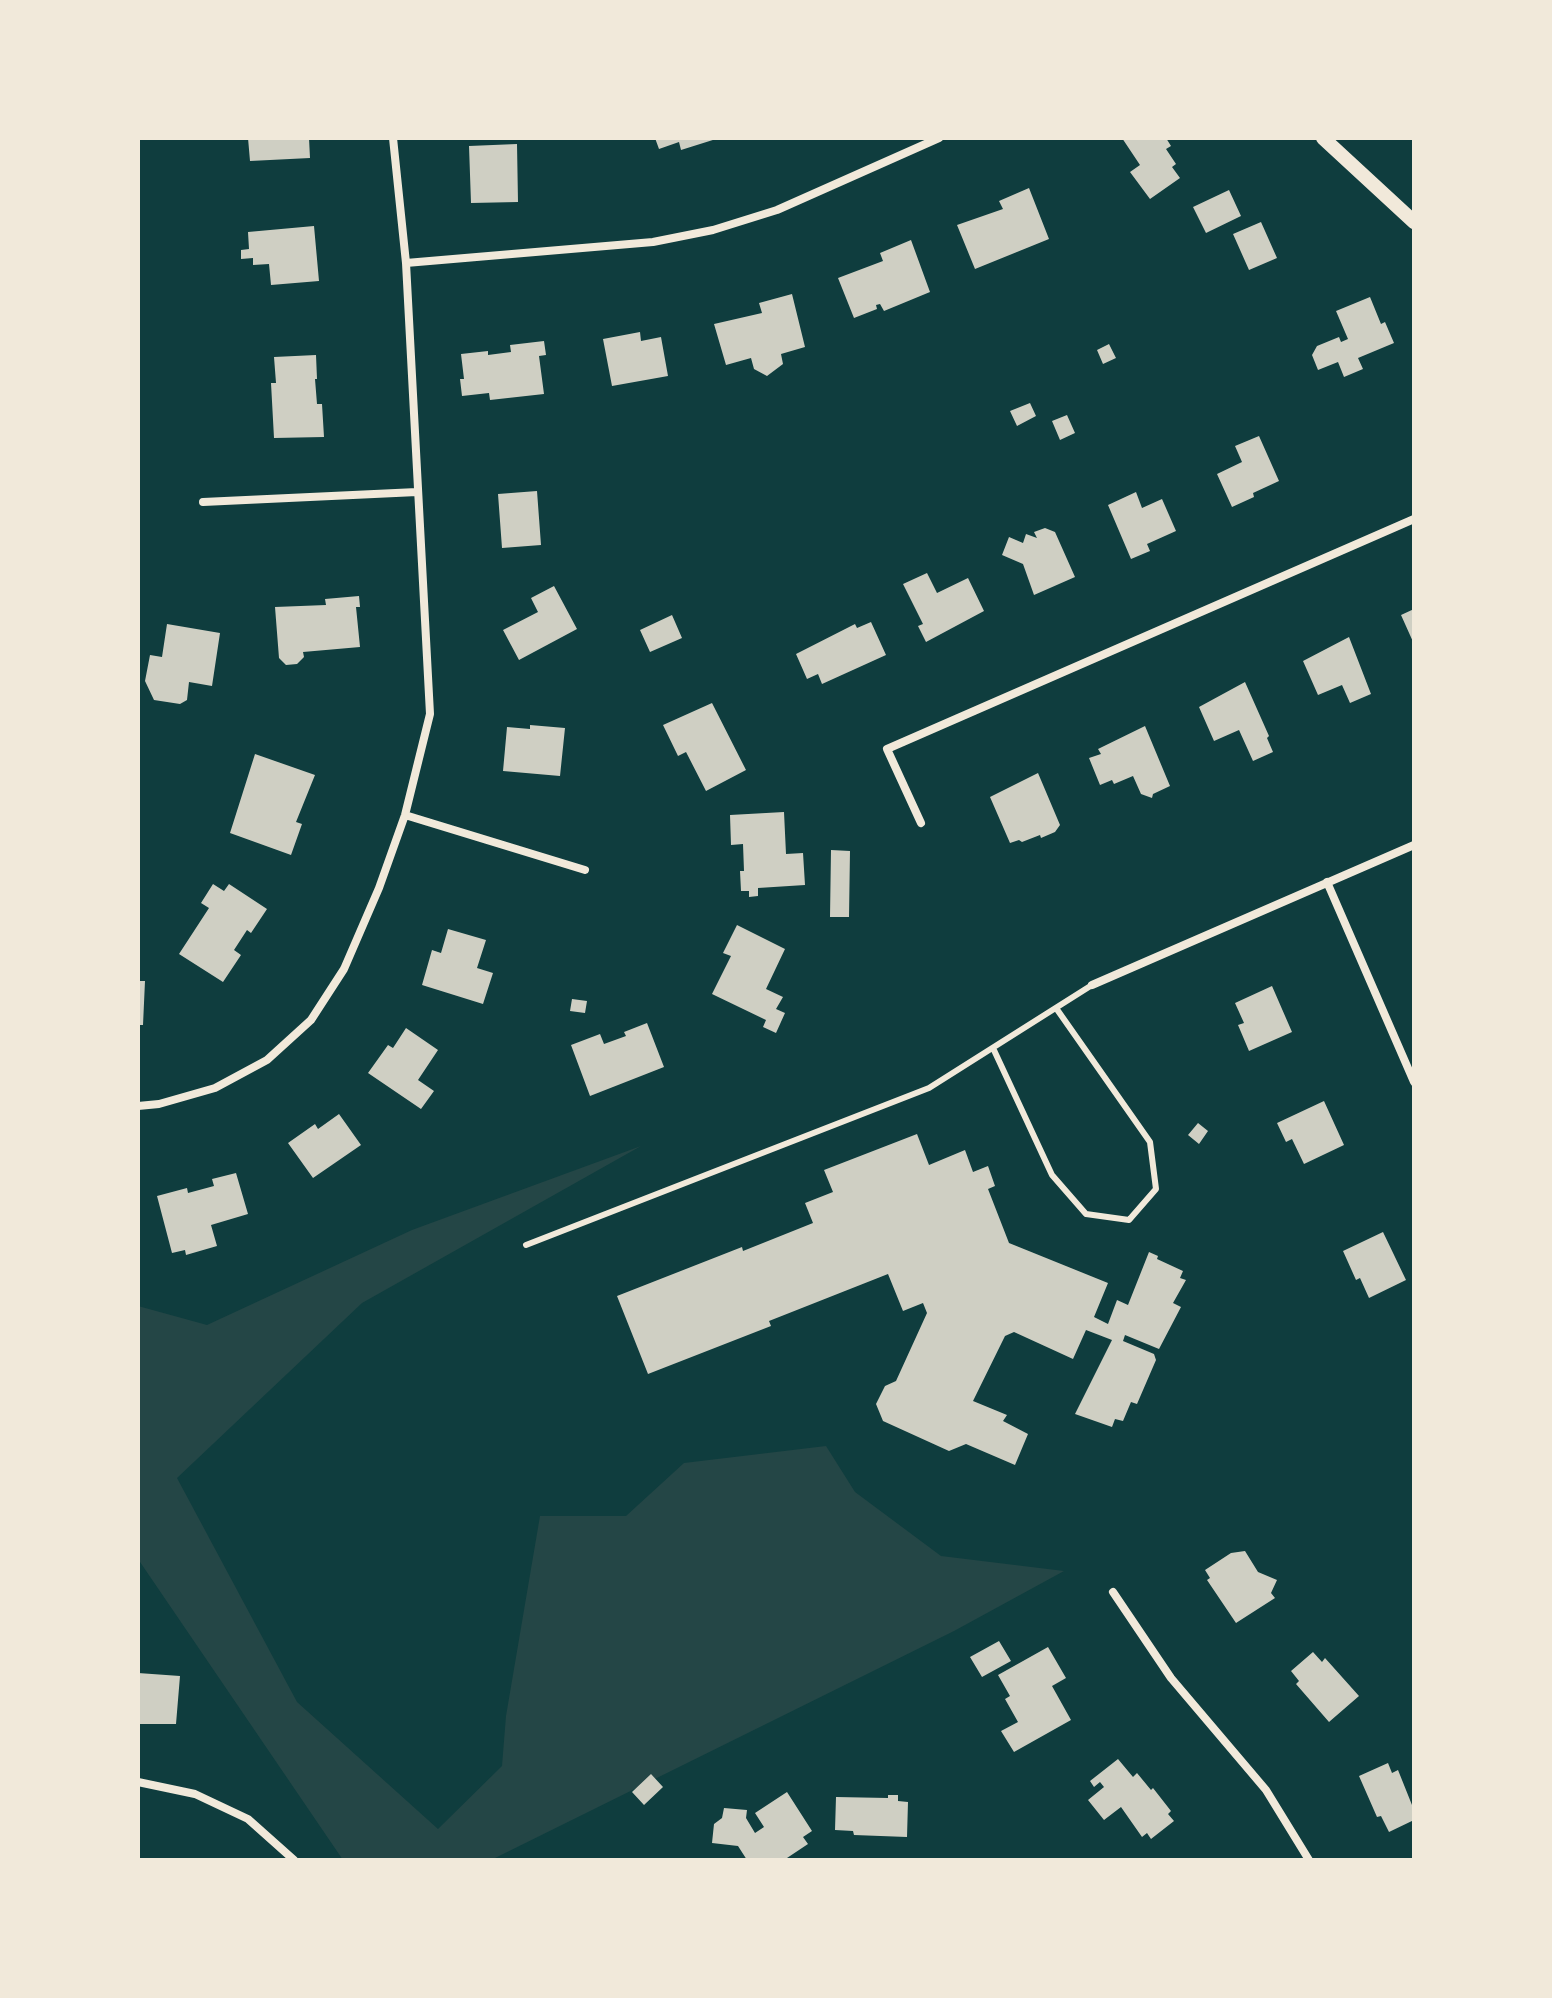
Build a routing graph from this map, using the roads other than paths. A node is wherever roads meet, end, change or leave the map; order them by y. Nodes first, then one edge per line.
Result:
1 (393, 138) edge
2 (939, 138) edge
3 (1323, 138) edge
4 (1414, 222) edge
5 (406, 263) junction
6 (417, 492) junction
7 (203, 502) dead end
8 (1414, 519) edge
9 (405, 815) junction
10 (921, 823) dead end
11 (1414, 845) edge
12 (585, 870) dead end
13 (1327, 882) junction
14 (1092, 985) joint
15 (1056, 1008) junction
16 (993, 1048) junction
17 (1414, 1082) edge
18 (138, 1106) edge
19 (526, 1245) dead end
20 (1113, 1592) dead end
21 (138, 1782) edge
22 (294, 1860) edge
23 (1309, 1860) edge

1 - 5 street
2 - 5 street
3 - 4 street
5 - 6 street
6 - 7 street
6 - 9 street
8 - 10 street
9 - 12 street
9 - 18 street
11 - 13 street
13 - 14 street
13 - 17 street
14 - 15 lane
15 - 16 lane
15 - 16 lane
16 - 19 lane
20 - 23 street
21 - 22 street

